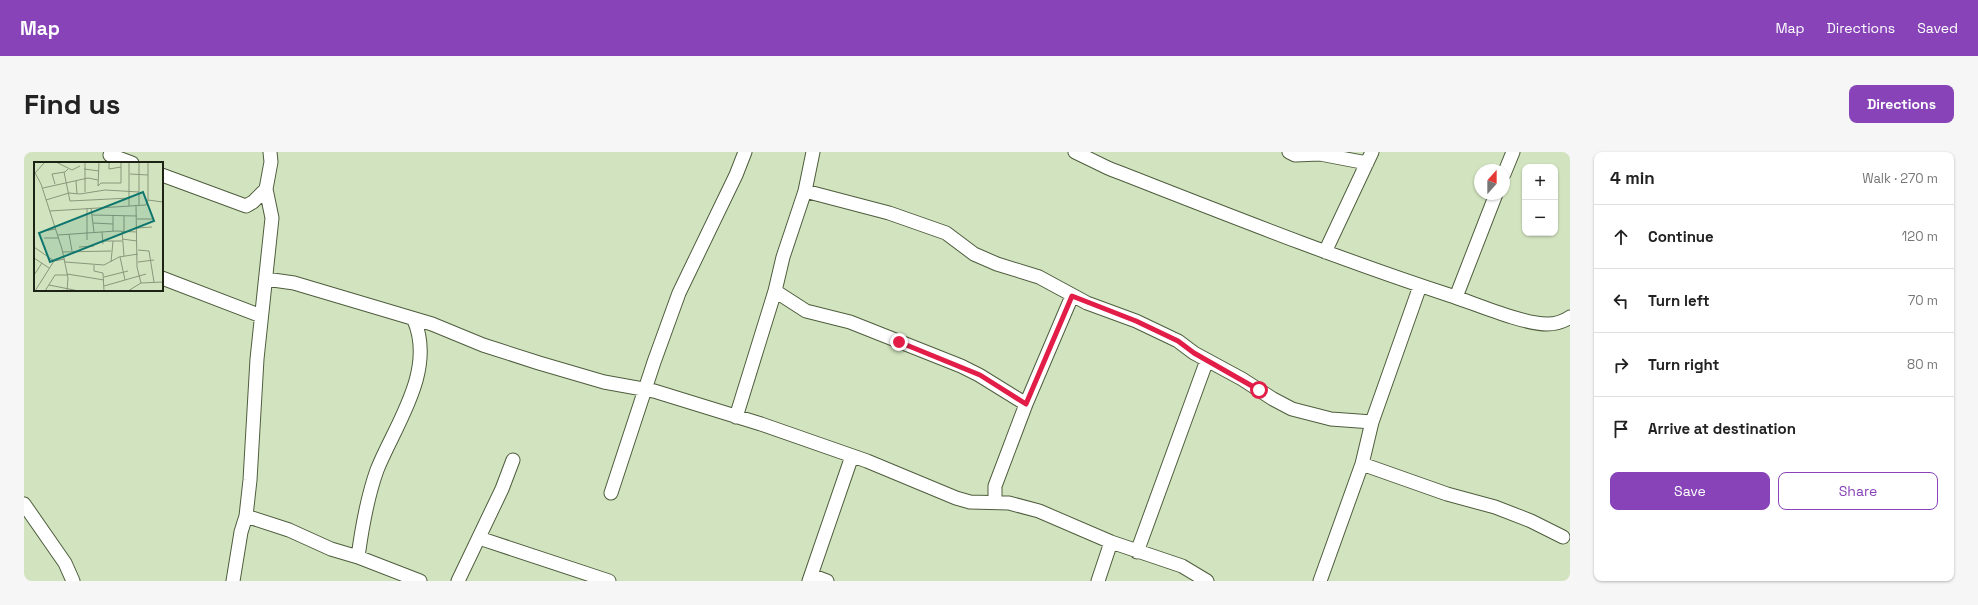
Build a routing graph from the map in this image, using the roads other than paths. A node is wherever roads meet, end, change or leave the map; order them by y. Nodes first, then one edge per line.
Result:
1 (270, 152) edge
2 (745, 152) edge
3 (813, 152) edge
4 (1075, 152) edge
5 (1289, 152) edge
6 (1513, 152) edge
7 (110, 155) dead end
8 (1370, 157) edge
9 (129, 162) edge
10 (1508, 164) edge
11 (163, 175) edge
12 (266, 189) junction
13 (805, 191) junction
14 (1494, 200) edge
15 (1325, 252) junction
16 (163, 278) edge
17 (266, 279) junction
18 (1420, 286) junction
19 (775, 291) junction
20 (1072, 296) junction
21 (1456, 297) junction
22 (261, 316) junction
23 (1570, 317) edge
24 (414, 320) junction
25 (1207, 360) junction
26 (646, 389) junction
27 (1026, 404) junction
28 (736, 417) junction
29 (1372, 422) junction
30 (852, 456) junction
31 (513, 460) dead end
32 (1362, 464) junction
33 (611, 493) dead end
34 (995, 502) junction
35 (24, 504) edge
36 (246, 516) junction
37 (1563, 537) dead end
38 (479, 538) junction
39 (1110, 542) junction
40 (1137, 552) junction
41 (358, 557) junction
42 (810, 578) edge
43 (1323, 580) edge
44 (73, 581) edge
45 (233, 581) edge
46 (420, 581) edge
47 (458, 581) edge
48 (609, 581) edge
49 (827, 581) edge
50 (1098, 581) edge
51 (1207, 581) edge

1 - 12 street
2 - 26 street
3 - 13 street
4 - 15 street
5 - 8 street
6 - 10 street
7 - 9 street
8 - 15 street
11 - 12 street
12 - 17 street
13 - 19 street
13 - 20 street
14 - 21 street
15 - 18 street
16 - 22 street
17 - 22 street
17 - 24 street
18 - 21 street
18 - 29 street
19 - 27 street
19 - 28 street
20 - 25 street
20 - 27 street
21 - 23 street
22 - 36 street
24 - 26 street
24 - 41 street
25 - 29 street
25 - 40 street
26 - 28 street
26 - 33 street
27 - 34 street
28 - 30 street
29 - 32 street
30 - 34 street
30 - 42 street
31 - 38 street
32 - 37 street
32 - 43 street
34 - 39 street
35 - 44 street
36 - 41 street
36 - 45 street
38 - 47 street
38 - 48 street
39 - 40 street
39 - 50 street
40 - 51 street
41 - 46 street
42 - 49 street

